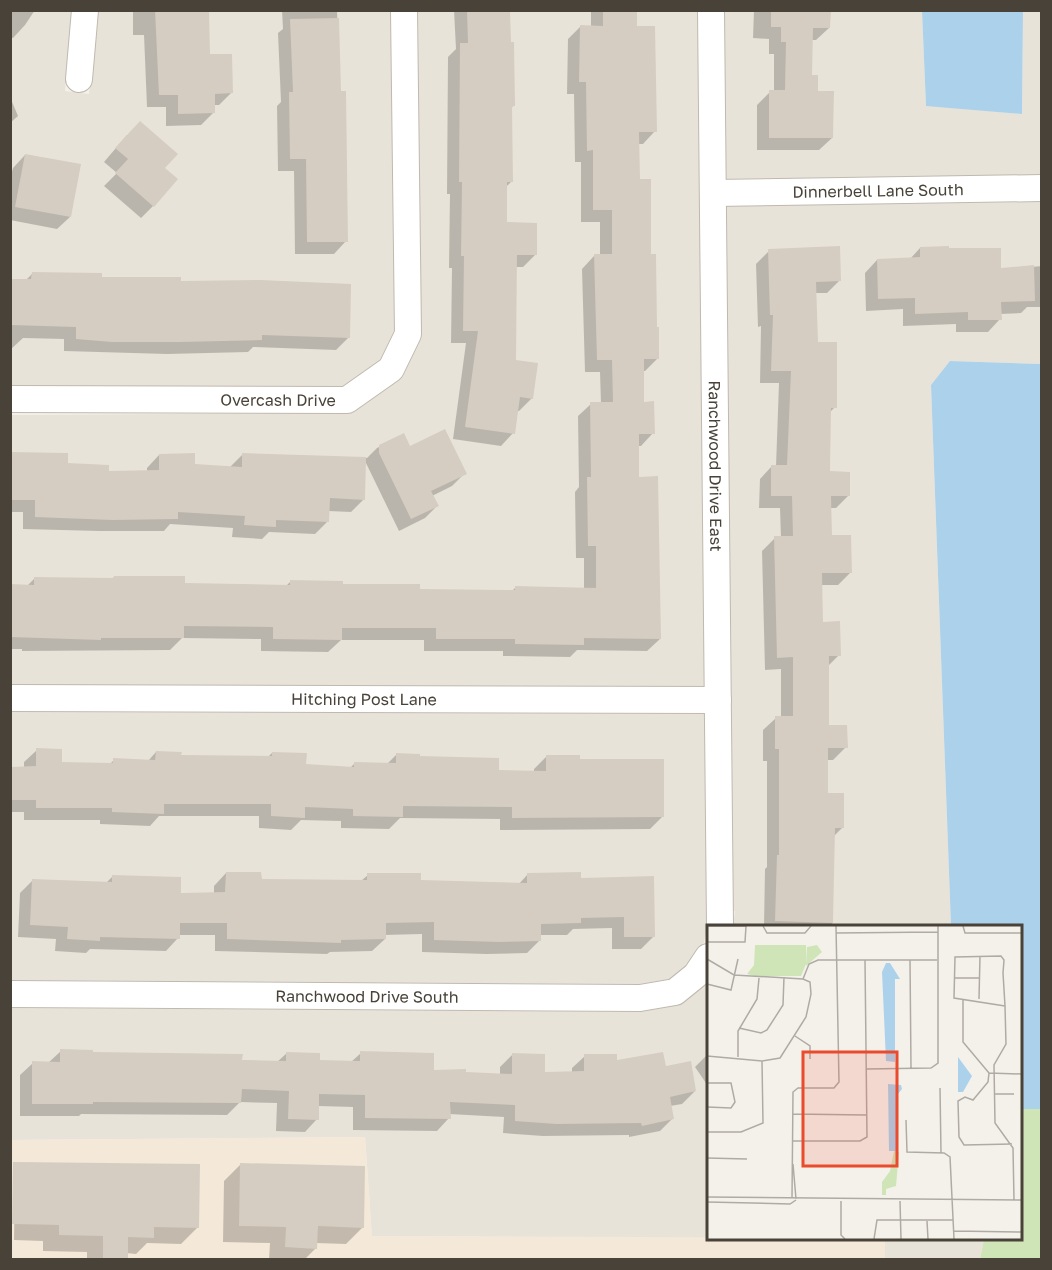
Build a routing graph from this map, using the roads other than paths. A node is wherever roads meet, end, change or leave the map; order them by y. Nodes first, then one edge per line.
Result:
1 (85, 10) edge
2 (404, 10) edge
3 (711, 10) edge
4 (79, 79) dead end
5 (1041, 188) edge
6 (714, 193) junction
7 (10, 399) edge
8 (10, 698) edge
9 (718, 700) junction
10 (720, 924) edge
11 (707, 958) edge
12 (10, 994) edge

1 - 4 street
2 - 7 street, Overcash Drive
3 - 6 street, Ranchwood Drive East
5 - 6 street, Dinnerbell Lane South
6 - 9 street, Ranchwood Drive East
8 - 9 street, Hitching Post Lane
9 - 10 street, Ranchwood Drive East
11 - 12 street, Ranchwood Drive South

